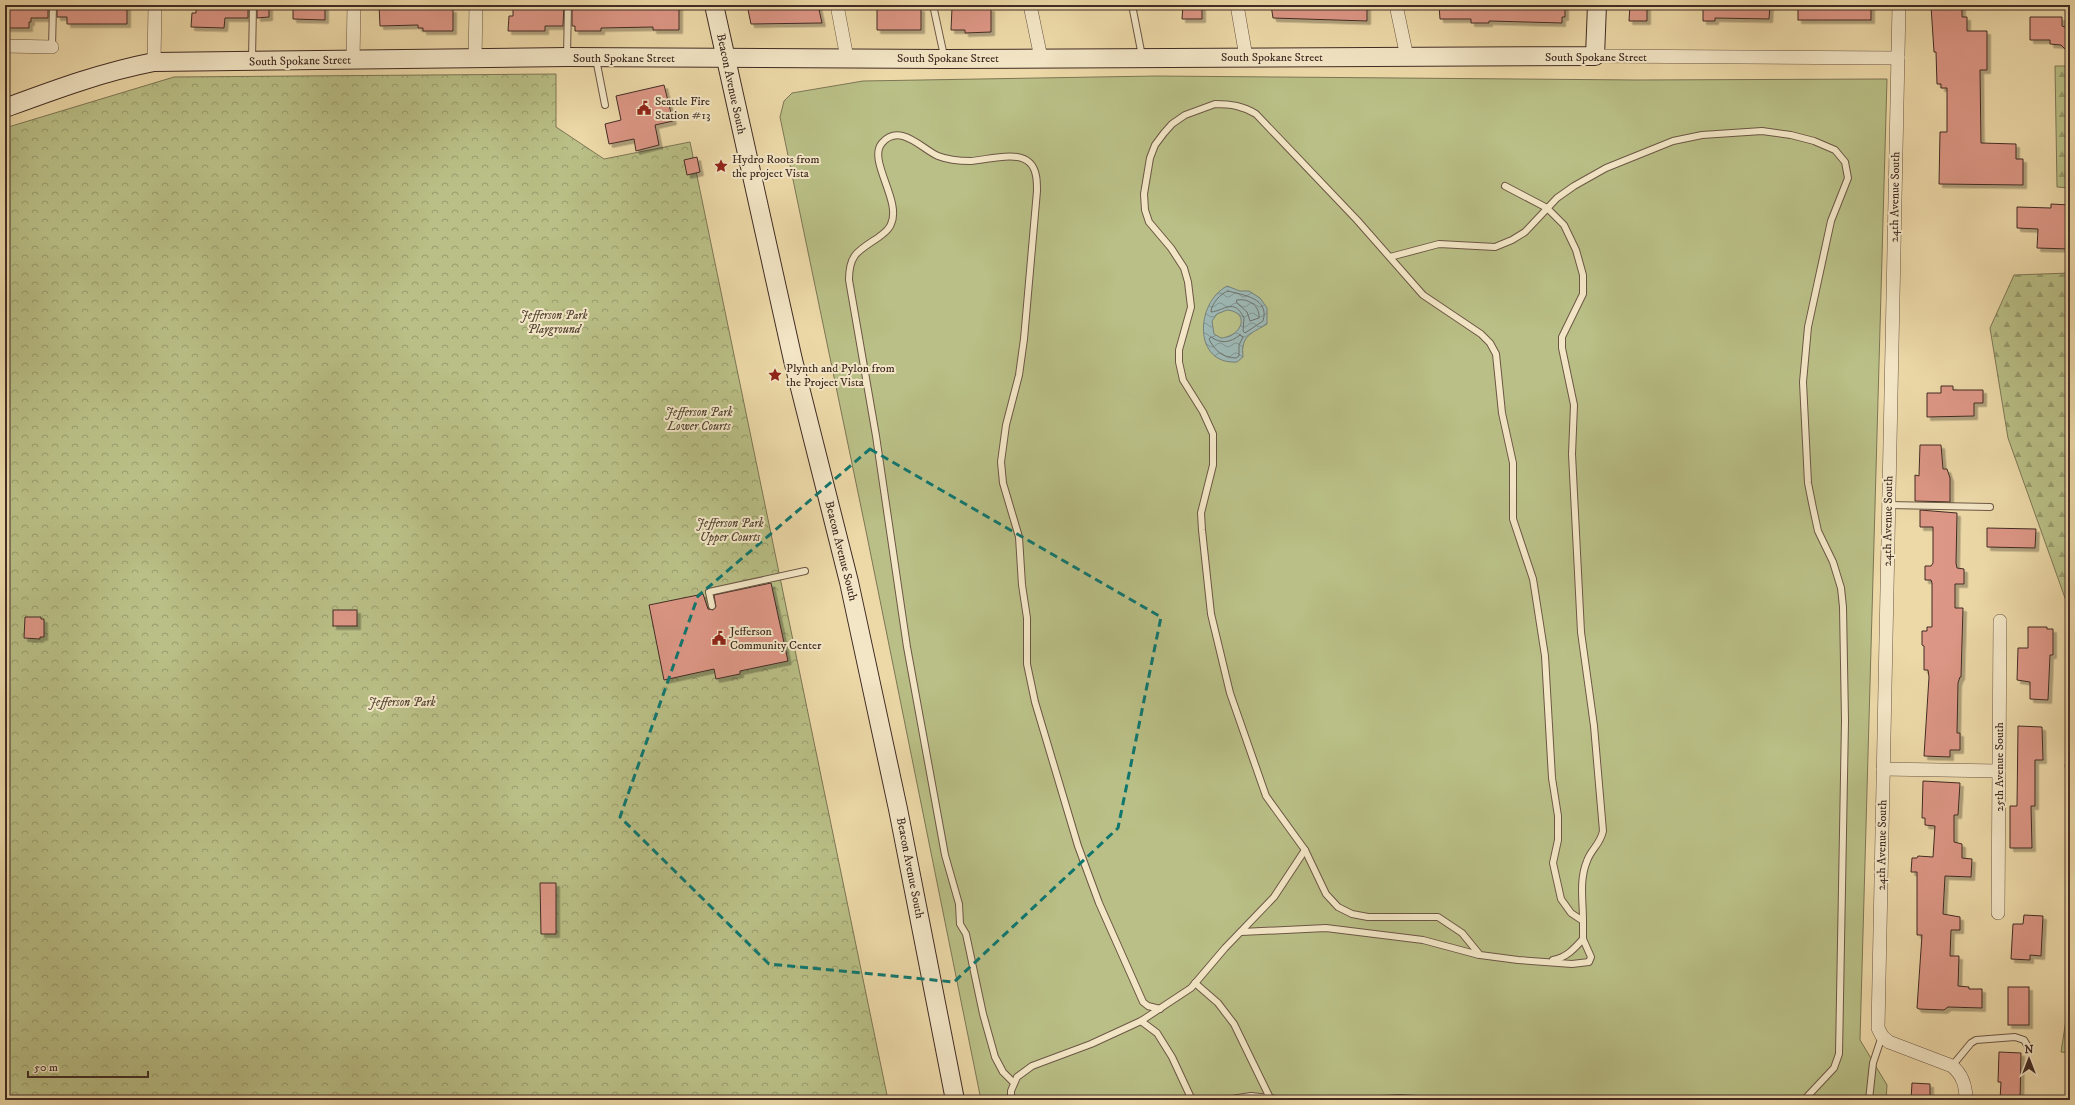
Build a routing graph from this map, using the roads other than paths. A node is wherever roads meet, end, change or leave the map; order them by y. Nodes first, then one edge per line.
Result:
1 (53, 5) edge
2 (155, 5) edge
3 (253, 5) edge
4 (354, 5) edge
5 (476, 5) edge
6 (568, 5) edge
7 (714, 5) edge
8 (837, 5) edge
9 (933, 5) edge
10 (1030, 5) edge
11 (1132, 5) edge
12 (1237, 5) edge
13 (1396, 5) edge
14 (1597, 5) edge
15 (1899, 5) edge
16 (5, 46) edge
17 (52, 47) joint
18 (1595, 56) junction
19 (1246, 57) junction
20 (1407, 57) junction
21 (475, 58) junction
22 (567, 58) junction
23 (596, 58) junction
24 (726, 58) junction
25 (848, 58) junction
26 (944, 58) junction
27 (1041, 58) junction
28 (1142, 58) junction
29 (1898, 58) junction
30 (353, 60) junction
31 (252, 61) junction
32 (154, 62) junction
33 (605, 105) dead end
34 (5, 108) edge
35 (1505, 186) dead end
36 (1547, 208) junction
37 (1390, 257) junction
38 (1889, 504) junction
39 (1990, 507) dead end
40 (805, 571) dead end
41 (712, 606) dead end
42 (2000, 621) dead end
43 (1883, 769) junction
44 (1999, 771) junction
45 (1306, 850) junction
46 (1998, 913) dead end
47 (1583, 921) junction
48 (1241, 932) junction
49 (1583, 938) junction
50 (1587, 949) junction
51 (1572, 951) junction
52 (1480, 955) junction
53 (1546, 961) junction
54 (1195, 983) junction
55 (1160, 1009) junction
56 (1141, 1021) junction
57 (1882, 1036) junction
58 (2027, 1045) dead end
59 (1952, 1066) junction
60 (1014, 1083) junction
61 (1270, 1098) junction
62 (955, 1100) edge
63 (1011, 1100) edge
64 (1192, 1100) edge
65 (1225, 1100) edge
66 (1280, 1100) edge
67 (1352, 1100) edge
68 (1362, 1100) edge
69 (1435, 1100) edge
70 (1804, 1100) edge
71 (1869, 1100) edge
72 (1966, 1100) edge

1 - 17 lane
2 - 32 street
3 - 31 lane
4 - 30 street
5 - 21 street
6 - 22 lane
7 - 24 main road, Beacon Avenue South
8 - 25 street
9 - 26 lane
10 - 27 street
11 - 28 lane
12 - 19 street
13 - 20 street
14 - 18 main road
15 - 29 street, 24th Avenue South
16 - 17 street
18 - 20 main road, South Spokane Street
18 - 29 street, South Spokane Street
19 - 20 main road, South Spokane Street
19 - 28 main road, South Spokane Street
21 - 22 main road, South Spokane Street
21 - 30 main road, South Spokane Street
22 - 23 main road, South Spokane Street
23 - 24 main road, South Spokane Street
23 - 33 lane
24 - 25 main road, South Spokane Street
24 - 62 main road, Beacon Avenue South
25 - 26 main road, South Spokane Street
26 - 27 main road, South Spokane Street
27 - 28 main road, South Spokane Street
29 - 38 street, 24th Avenue South
30 - 31 main road, South Spokane Street
31 - 32 main road, South Spokane Street
32 - 34 main road, South Spokane Street
35 - 36 lane
36 - 37 lane
36 - 47 lane
36 - 70 lane
37 - 45 lane
37 - 47 lane
38 - 39 lane
38 - 43 street, 24th Avenue South
40 - 41 lane
42 - 44 street, 25th Avenue South
43 - 44 street
43 - 57 street, 24th Avenue South
44 - 46 street, 25th Avenue South
45 - 48 lane
45 - 52 lane
47 - 49 lane
48 - 52 lane
48 - 54 lane
49 - 50 lane
49 - 51 lane
50 - 51 lane
50 - 53 lane
51 - 53 lane
52 - 53 lane
54 - 55 lane
54 - 61 lane
55 - 56 lane
55 - 60 lane
56 - 60 lane
56 - 64 lane
57 - 59 street
57 - 71 lane
58 - 59 lane
59 - 72 street
60 - 63 lane
61 - 65 lane
61 - 66 lane
67 - 68 lane
68 - 69 lane

